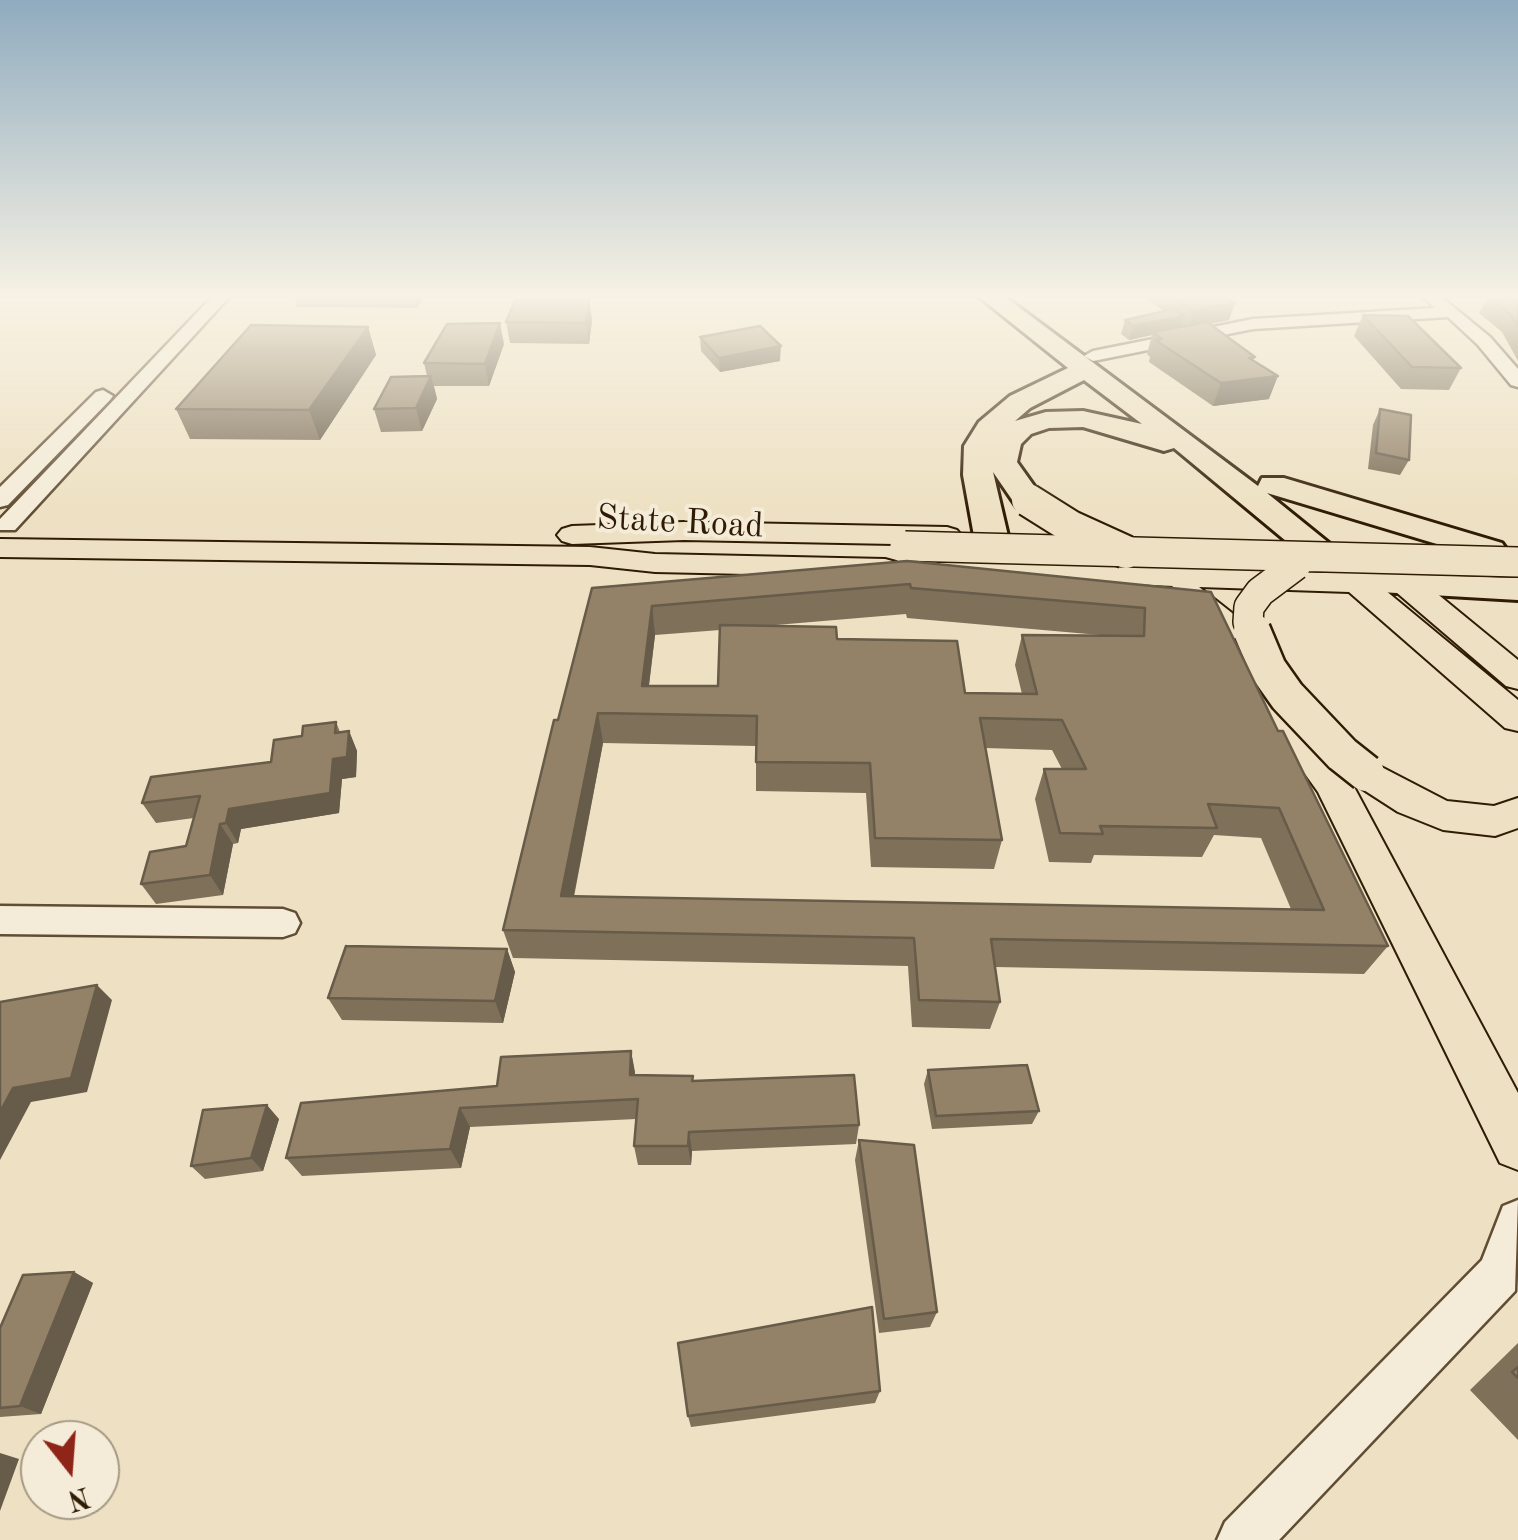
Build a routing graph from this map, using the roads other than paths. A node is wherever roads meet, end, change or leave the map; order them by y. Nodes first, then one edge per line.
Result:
1 (140, 368) edge
2 (153, 368) edge
3 (1080, 368) edge
4 (1095, 368) edge
5 (1096, 368) edge
6 (1204, 457) junction
7 (1272, 485) junction
8 (2, 524) edge
9 (991, 536) junction
10 (1356, 544) junction
11 (596, 546) junction
12 (906, 551) junction
13 (1304, 554) junction
14 (1509, 554) edge
15 (1136, 563) junction
16 (1518, 573) edge
17 (1230, 578) junction
18 (1357, 583) junction
19 (1407, 585) junction
20 (1518, 588) edge
21 (1430, 643) junction
22 (1518, 657) edge
23 (1518, 678) edge
24 (1518, 719) edge
25 (1518, 814) edge
26 (0, 920) edge
27 (283, 923) dead end
28 (1518, 1145) edge
29 (1518, 1221) edge
30 (1508, 1272) edge
31 (1243, 1540) edge

1 - 8 street
2 - 8 street
3 - 9 highway
4 - 6 highway
5 - 7 highway
6 - 13 highway
6 - 15 highway, bridge
7 - 10 highway
7 - 14 highway
8 - 11 main road, State Road
9 - 11 main road, State Road
9 - 13 main road, State Road
10 - 13 highway
10 - 14 highway
10 - 19 highway
11 - 12 main road
11 - 15 main road, State Road
12 - 13 main road
12 - 15 main road, bridge
13 - 16 main road
13 - 18 highway
13 - 25 main road, bridge
14 - 15 main road, bridge
15 - 17 main road, State Road
15 - 28 main road
17 - 18 main road, State Road
17 - 21 main road
18 - 19 highway
18 - 21 main road
19 - 20 highway
19 - 22 main road
19 - 23 main road
21 - 24 main road
26 - 27 street
29 - 30 street
30 - 31 street

